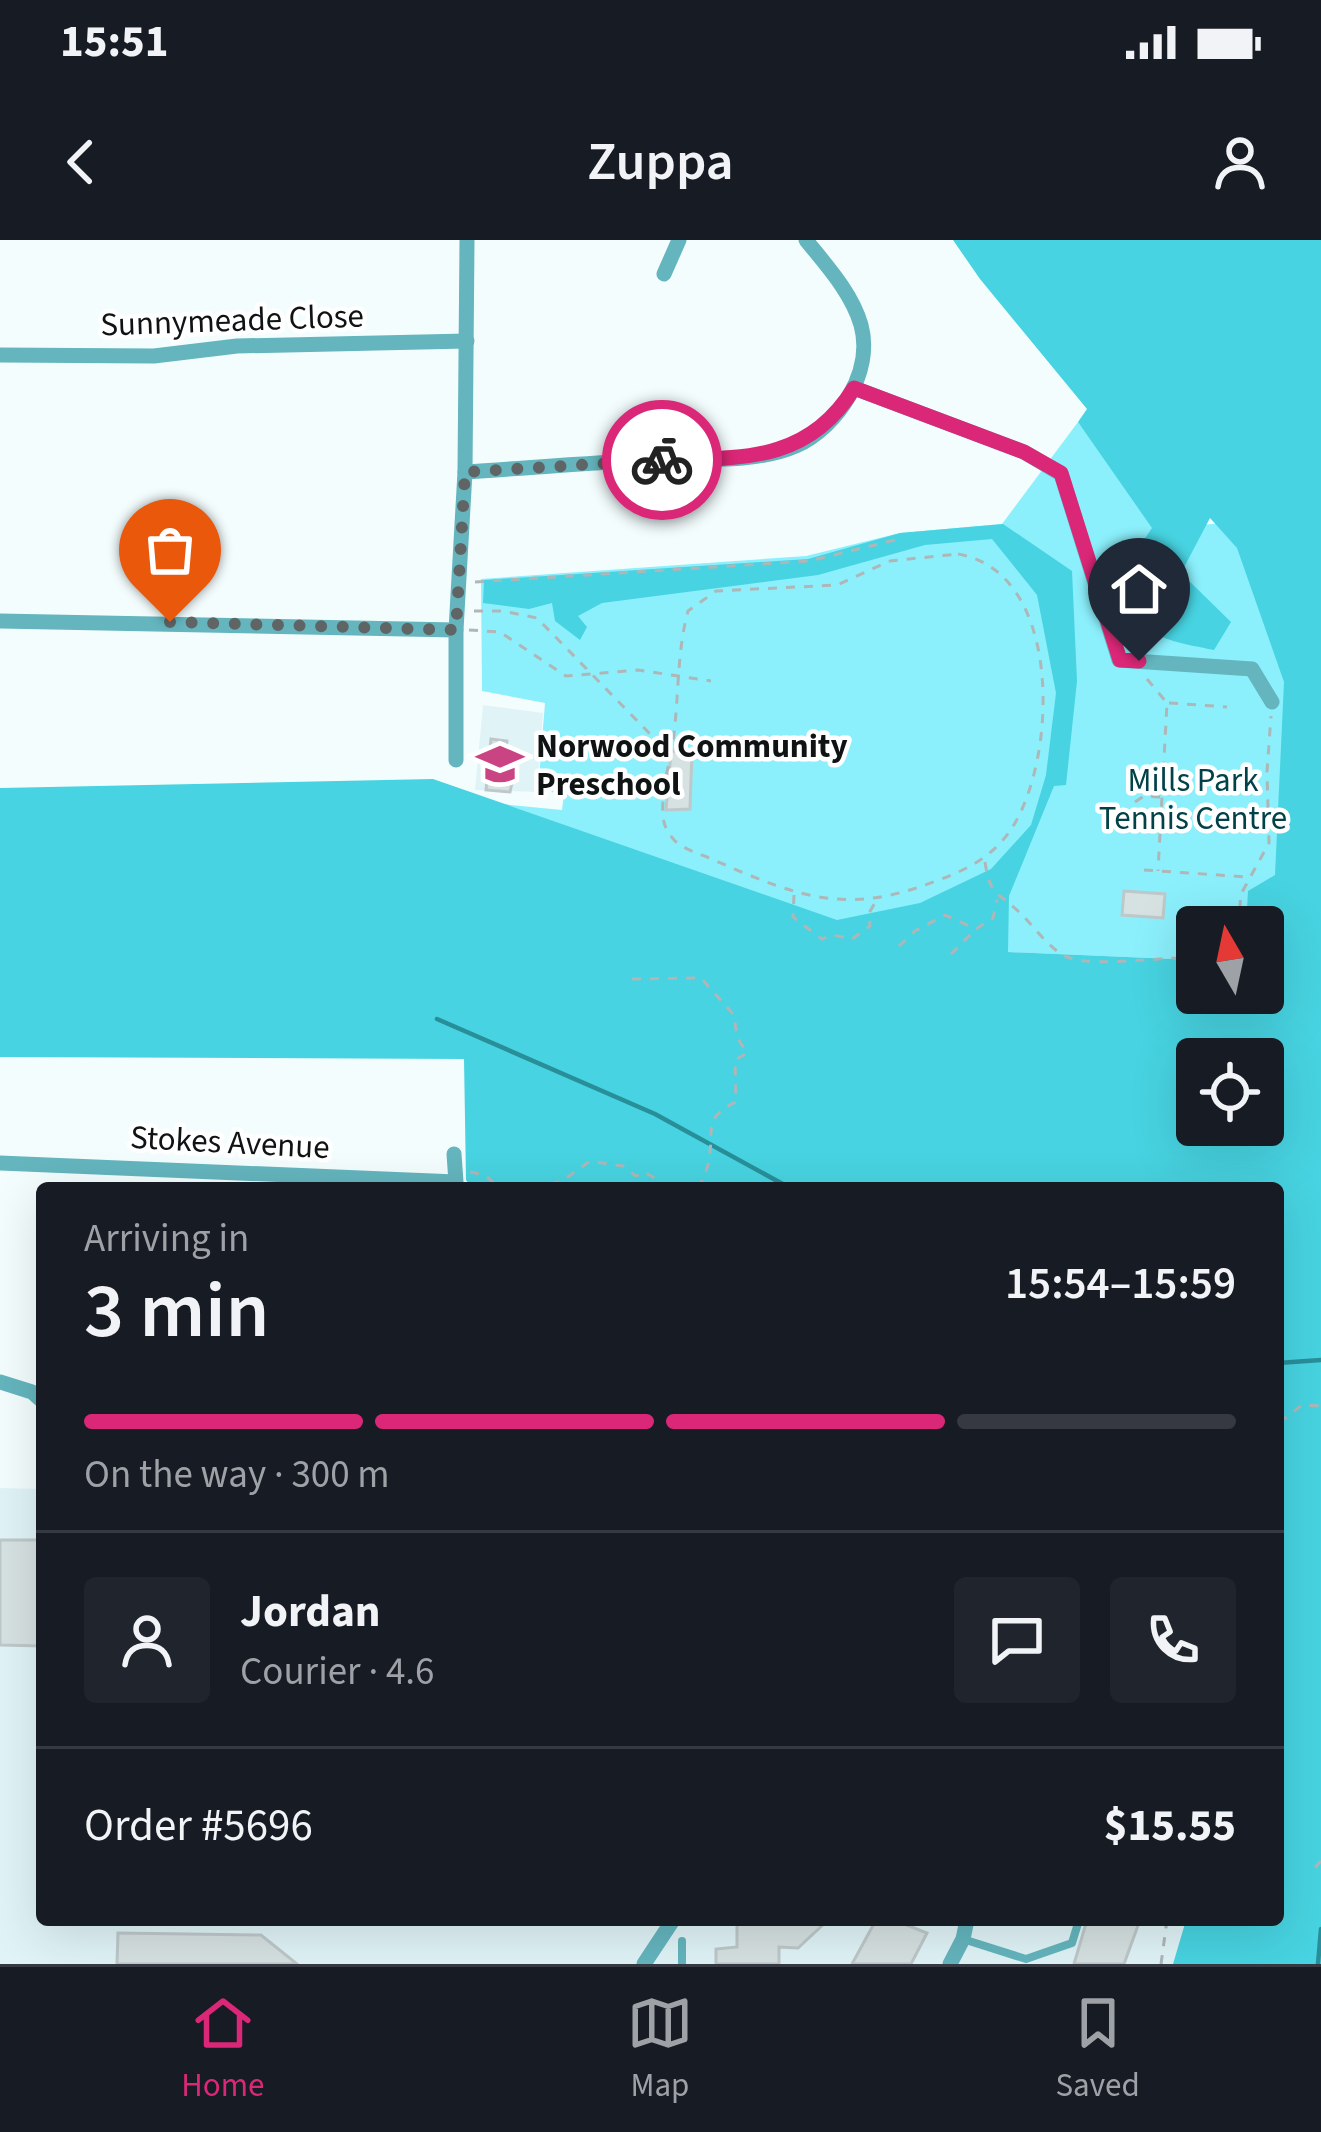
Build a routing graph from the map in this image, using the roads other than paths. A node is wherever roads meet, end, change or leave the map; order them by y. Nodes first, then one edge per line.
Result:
1 (467, 240) edge
2 (679, 240) edge
3 (806, 240) edge
4 (664, 274) dead end
5 (466, 341) junction
6 (0, 355) edge
7 (854, 388) junction
8 (465, 472) junction
9 (0, 621) edge
10 (456, 630) junction
11 (1272, 702) road end
12 (457, 760) dead end
13 (454, 1154) dead end
14 (0, 1163) edge
15 (395, 1182) edge
16 (457, 1182) edge
17 (0, 1382) edge
18 (36, 1397) edge
19 (669, 1926) edge
20 (966, 1926) edge
21 (1077, 1926) edge
22 (963, 1939) junction
23 (682, 1941) dead end
24 (644, 1964) edge
25 (682, 1964) edge
26 (950, 1964) edge

1 - 5 street
2 - 4 street
3 - 7 street
5 - 6 street, Sunnymeade Close
5 - 8 street
7 - 8 street
7 - 11 street
8 - 10 street
9 - 10 street
10 - 12 street
13 - 16 street
14 - 15 street, Stokes Avenue
17 - 18 street
19 - 24 street
20 - 22 street
21 - 22 lane
22 - 26 street
23 - 25 lane

